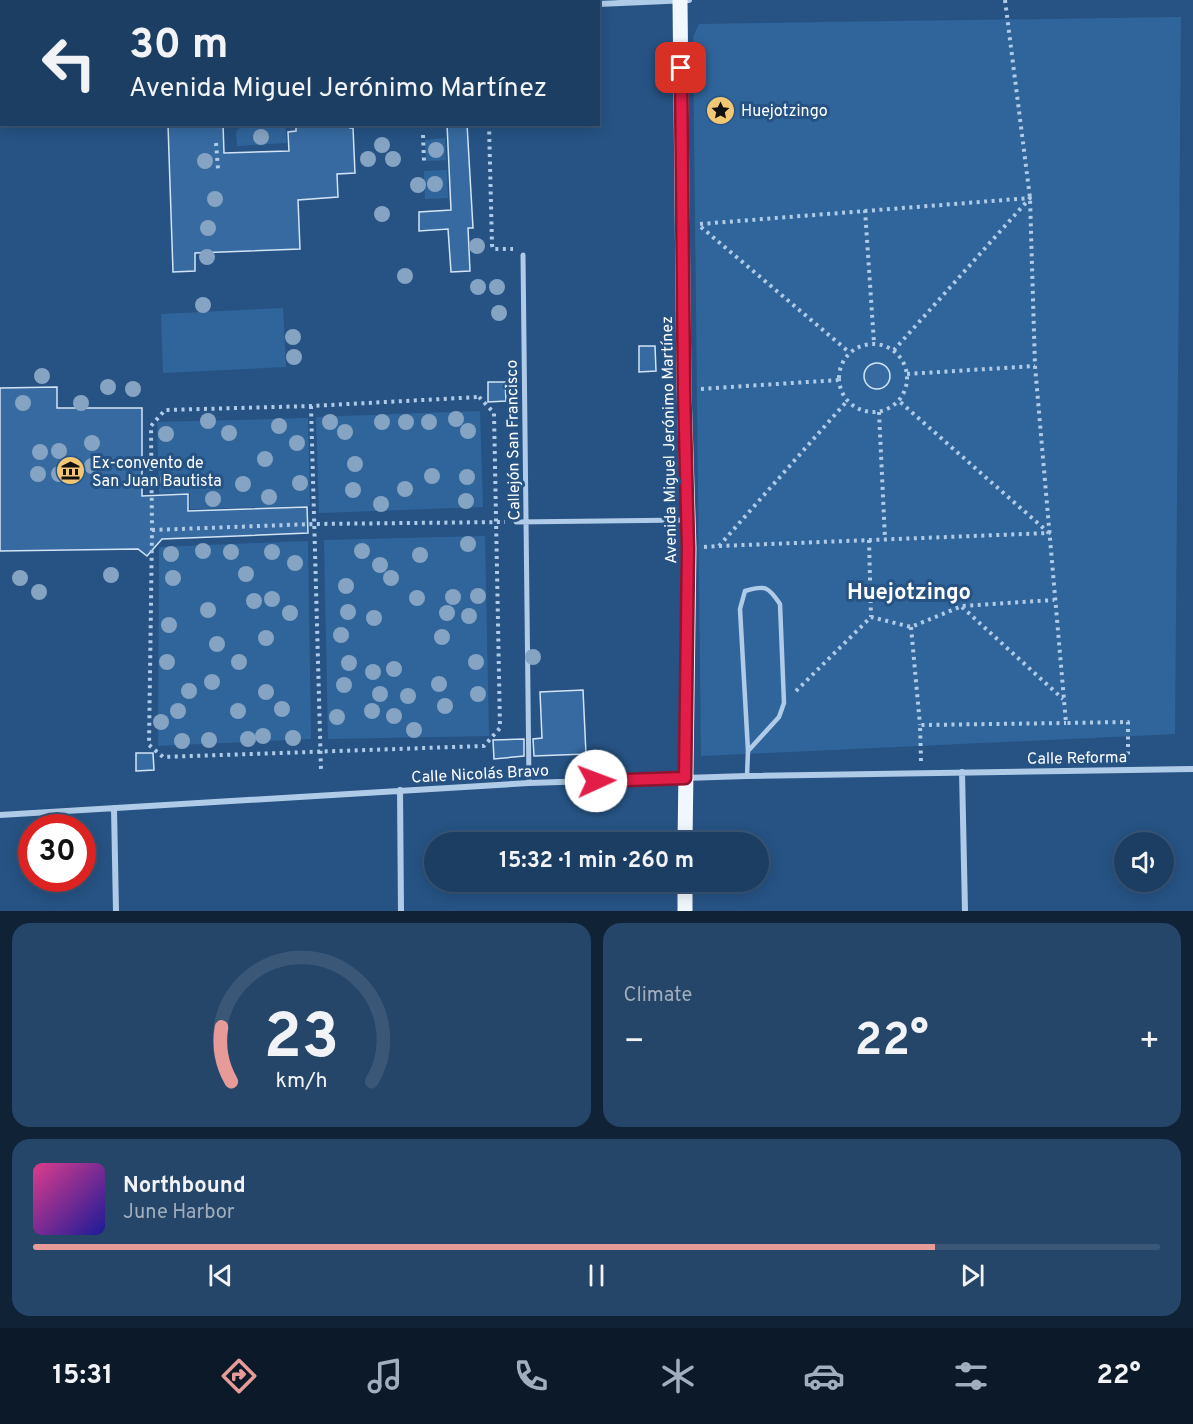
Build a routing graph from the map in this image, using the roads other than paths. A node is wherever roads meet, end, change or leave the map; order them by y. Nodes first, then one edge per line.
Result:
1 (680, 0) edge
2 (689, 0) edge
3 (600, 4) edge
4 (523, 255) road end
5 (688, 520) junction
6 (516, 522) dead end
7 (526, 522) junction
8 (748, 751) junction
9 (1193, 769) edge
10 (962, 772) junction
11 (747, 776) junction
12 (685, 778) junction
13 (529, 783) junction
14 (400, 790) junction
15 (114, 808) junction
16 (0, 814) edge
17 (685, 832) edge
18 (685, 892) edge
19 (116, 911) edge
20 (401, 911) edge
21 (685, 911) edge
22 (965, 911) edge

1 - 2 street
1 - 3 street
1 - 5 main road, Avenida Miguel Jerónimo Martínez
4 - 7 street, Callejón San Francisco
5 - 7 street
5 - 12 main road, Avenida Miguel Jerónimo Martínez
6 - 7 street
7 - 13 street, Callejón San Francisco
8 - 8 lane
8 - 11 lane
9 - 10 street, Calle Reforma
10 - 11 street, Calle Nicolás Bravo
10 - 22 street
11 - 12 street, Calle Nicolás Bravo
12 - 13 street, Calle Nicolás Bravo
12 - 17 main road, Avenida Miguel Jerónimo Martínez
13 - 14 street, Calle Nicolás Bravo
14 - 15 street, Calle Nicolás Bravo
14 - 20 street
15 - 16 street, Calle Nicolás Bravo
15 - 19 street
18 - 21 main road

